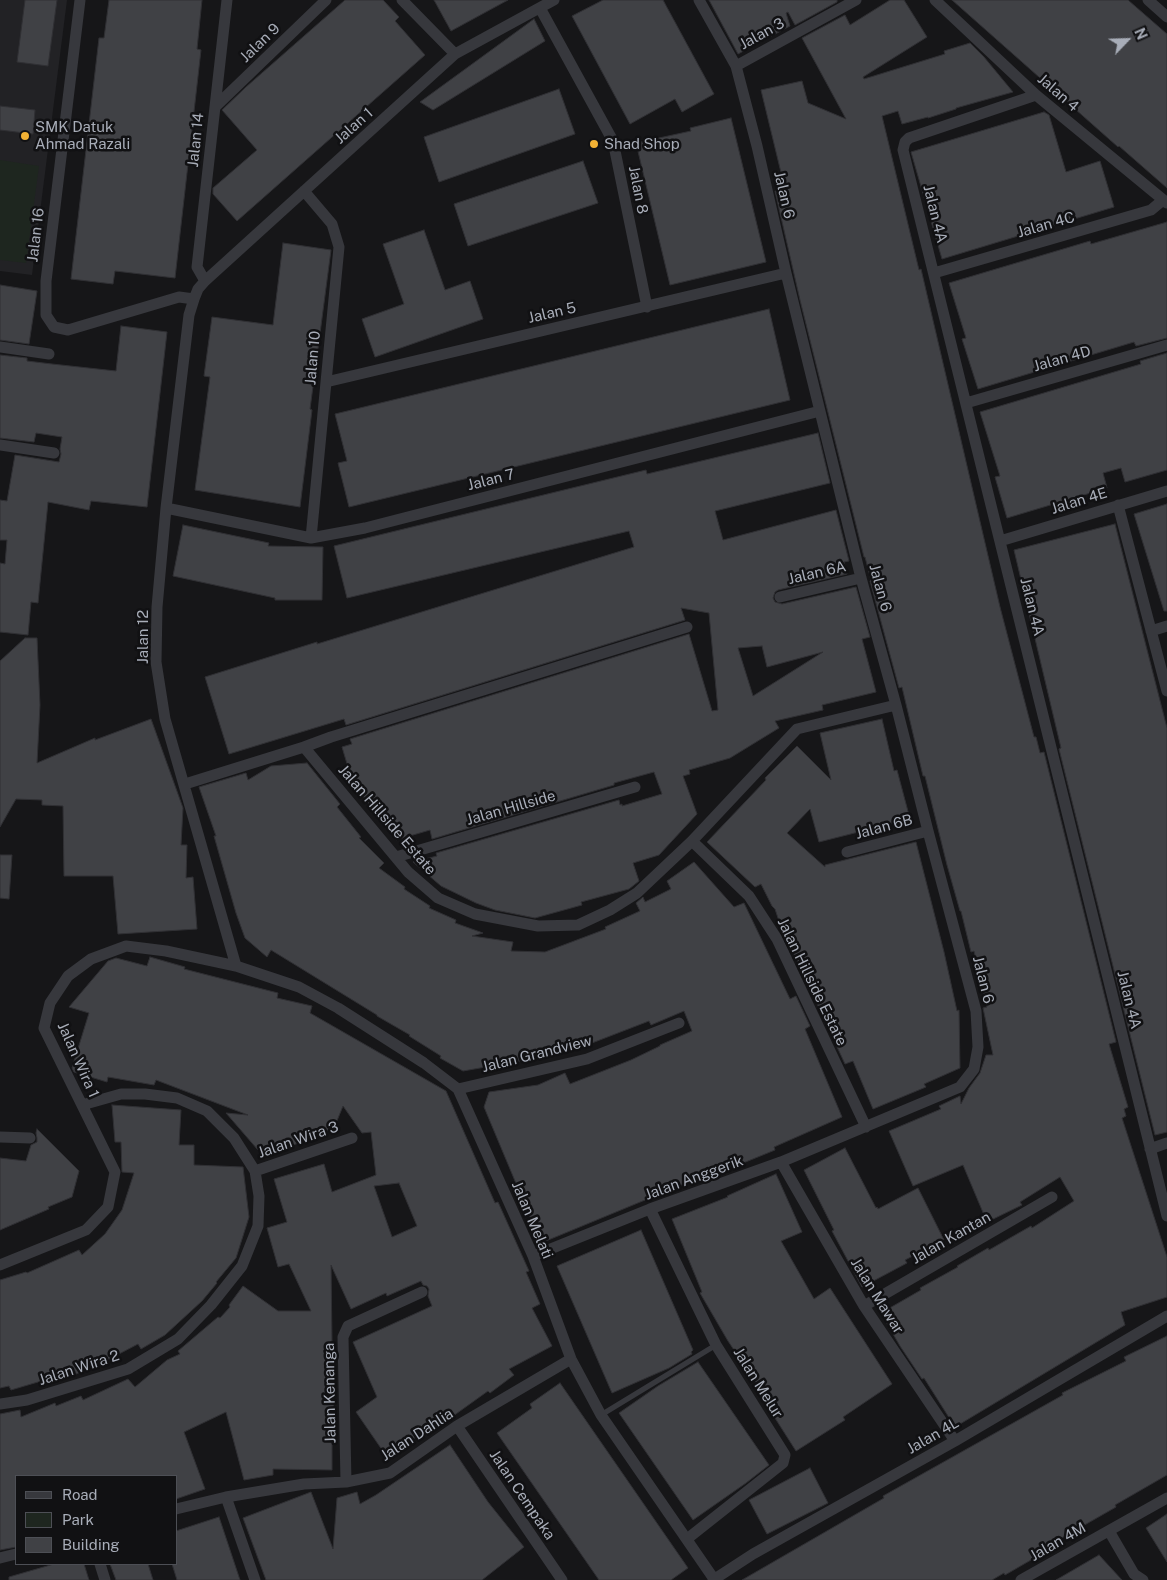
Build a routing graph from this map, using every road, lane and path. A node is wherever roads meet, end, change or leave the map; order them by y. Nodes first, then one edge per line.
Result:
1 (80, 0) edge
2 (227, 0) edge
3 (326, 0) edge
4 (402, 0) edge
5 (554, 0) edge
6 (699, 0) edge
7 (856, 0) edge
8 (935, 0) edge
9 (1148, 0) edge
10 (540, 8) junction
11 (1167, 17) edge
12 (455, 54) junction
13 (736, 66) junction
14 (1036, 95) junction
15 (215, 107) junction
16 (304, 191) junction
17 (1165, 202) edge
18 (786, 273) junction
19 (934, 273) junction
20 (205, 281) junction
21 (194, 300) junction
22 (647, 307) junction
23 (1167, 345) edge
24 (0, 347) edge
25 (49, 354) dead end
26 (326, 382) junction
27 (966, 403) junction
28 (820, 411) junction
29 (0, 446) edge
30 (54, 453) dead end
31 (1167, 490) edge
32 (1118, 505) junction
33 (166, 508) junction
34 (311, 538) junction
35 (1000, 541) junction
36 (862, 578) junction
37 (780, 597) dead end
38 (1167, 626) edge
39 (687, 627) dead end
40 (1151, 631) junction
41 (1167, 691) edge
42 (896, 705) junction
43 (304, 747) junction
44 (184, 784) junction
45 (635, 787) dead end
46 (928, 831) junction
47 (692, 841) junction
48 (847, 852) dead end
49 (396, 857) junction
50 (236, 966) junction
51 (679, 1023) dead end
52 (458, 1089) junction
53 (82, 1105) junction
54 (866, 1127) junction
55 (0, 1137) edge
56 (30, 1138) dead end
57 (352, 1138) dead end
58 (1167, 1143) edge
59 (1150, 1149) junction
60 (781, 1162) junction
61 (255, 1171) junction
62 (1052, 1196) dead end
63 (650, 1209) junction
64 (1167, 1216) edge
65 (532, 1256) junction
66 (0, 1265) edge
67 (422, 1292) dead end
68 (864, 1306) junction
69 (1167, 1316) edge
70 (716, 1345) junction
71 (572, 1360) junction
72 (0, 1404) edge
73 (601, 1415) junction
74 (457, 1426) junction
75 (955, 1441) junction
76 (346, 1482) junction
77 (226, 1498) junction
78 (1167, 1498) edge
79 (178, 1509) edge
80 (1108, 1531) junction
81 (686, 1539) junction
82 (15, 1554) edge
83 (0, 1558) edge
84 (100, 1565) edge
85 (105, 1580) edge
86 (255, 1580) edge
87 (562, 1580) edge
88 (713, 1580) edge
89 (1021, 1580) edge
90 (1143, 1580) edge

1 - 21 street, Jalan 16
2 - 15 street, Jalan 14
3 - 15 street, Jalan 9
4 - 12 street
5 - 10 street, Jalan 1
6 - 13 street, Jalan 6
7 - 13 street, Jalan 3
8 - 14 street, Jalan 4
9 - 11 street
10 - 12 street, Jalan 1
10 - 22 street, Jalan 8
12 - 16 street, Jalan 1
13 - 18 street, Jalan 6
14 - 17 street, Jalan 4
14 - 19 street, Jalan 4A
15 - 20 street, Jalan 14
16 - 20 street, Jalan 1
16 - 26 street, Jalan 10
17 - 19 street, Jalan 4C
18 - 22 street, Jalan 5
18 - 28 street, Jalan 6
19 - 27 street, Jalan 4A
20 - 21 street, Jalan 1
21 - 33 street, Jalan 12
22 - 26 street, Jalan 5
23 - 27 street, Jalan 4D
24 - 25 street
26 - 34 street, Jalan 10
27 - 35 street, Jalan 4A
28 - 34 street, Jalan 7
28 - 36 street, Jalan 6
29 - 30 street
31 - 32 street, Jalan 4E
32 - 35 street, Jalan 4E
32 - 40 street
33 - 34 street, Jalan 7
33 - 44 street, Jalan 12
35 - 59 street, Jalan 4A
36 - 37 street, Jalan 6A
36 - 42 street, Jalan 6
38 - 40 street
39 - 43 street
40 - 41 street
42 - 46 street, Jalan 6
42 - 47 street, Jalan Hillside Estate
43 - 44 street
43 - 49 street, Jalan Hillside Estate
44 - 50 street, Jalan 12
45 - 49 street, Jalan Hillside
46 - 48 street, Jalan 6B
46 - 54 street, Jalan 6
47 - 49 street, Jalan Hillside Estate
47 - 54 street, Jalan Hillside Estate
50 - 52 street, Jalan Melati
50 - 53 street, Jalan Wira 1
51 - 52 street, Jalan Grandview
52 - 65 street, Jalan Melati
53 - 61 street, Jalan Wira 2
53 - 66 street, Jalan Wira 1
54 - 60 street, Jalan Anggerik
55 - 56 street
57 - 61 street, Jalan Wira 3
58 - 59 street
59 - 64 street, Jalan 4A
60 - 63 street, Jalan Anggerik
60 - 68 street, Jalan Mawar
61 - 72 street, Jalan Wira 2
62 - 68 street, Jalan Kantan
63 - 65 street, Jalan Anggerik
63 - 70 street, Jalan Melur
65 - 71 street, Jalan Melati
67 - 76 street, Jalan Kenanga
68 - 75 street, Jalan Mawar
69 - 75 street, Jalan 4L
70 - 73 lane
70 - 81 street, Jalan Melur
71 - 73 street, Jalan Melati
71 - 74 street, Jalan Dahlia
73 - 81 street, Jalan Melati
74 - 76 street, Jalan Dahlia
74 - 87 street, Jalan Cempaka
75 - 88 street, Jalan 4L
76 - 77 street, Jalan Dahlia
77 - 79 street, Jalan Dahlia
77 - 86 street
78 - 80 street, Jalan 4M
80 - 89 street, Jalan 4M
80 - 90 street, Jalan 4M
81 - 88 street, Jalan Melati
82 - 83 street
84 - 85 street

